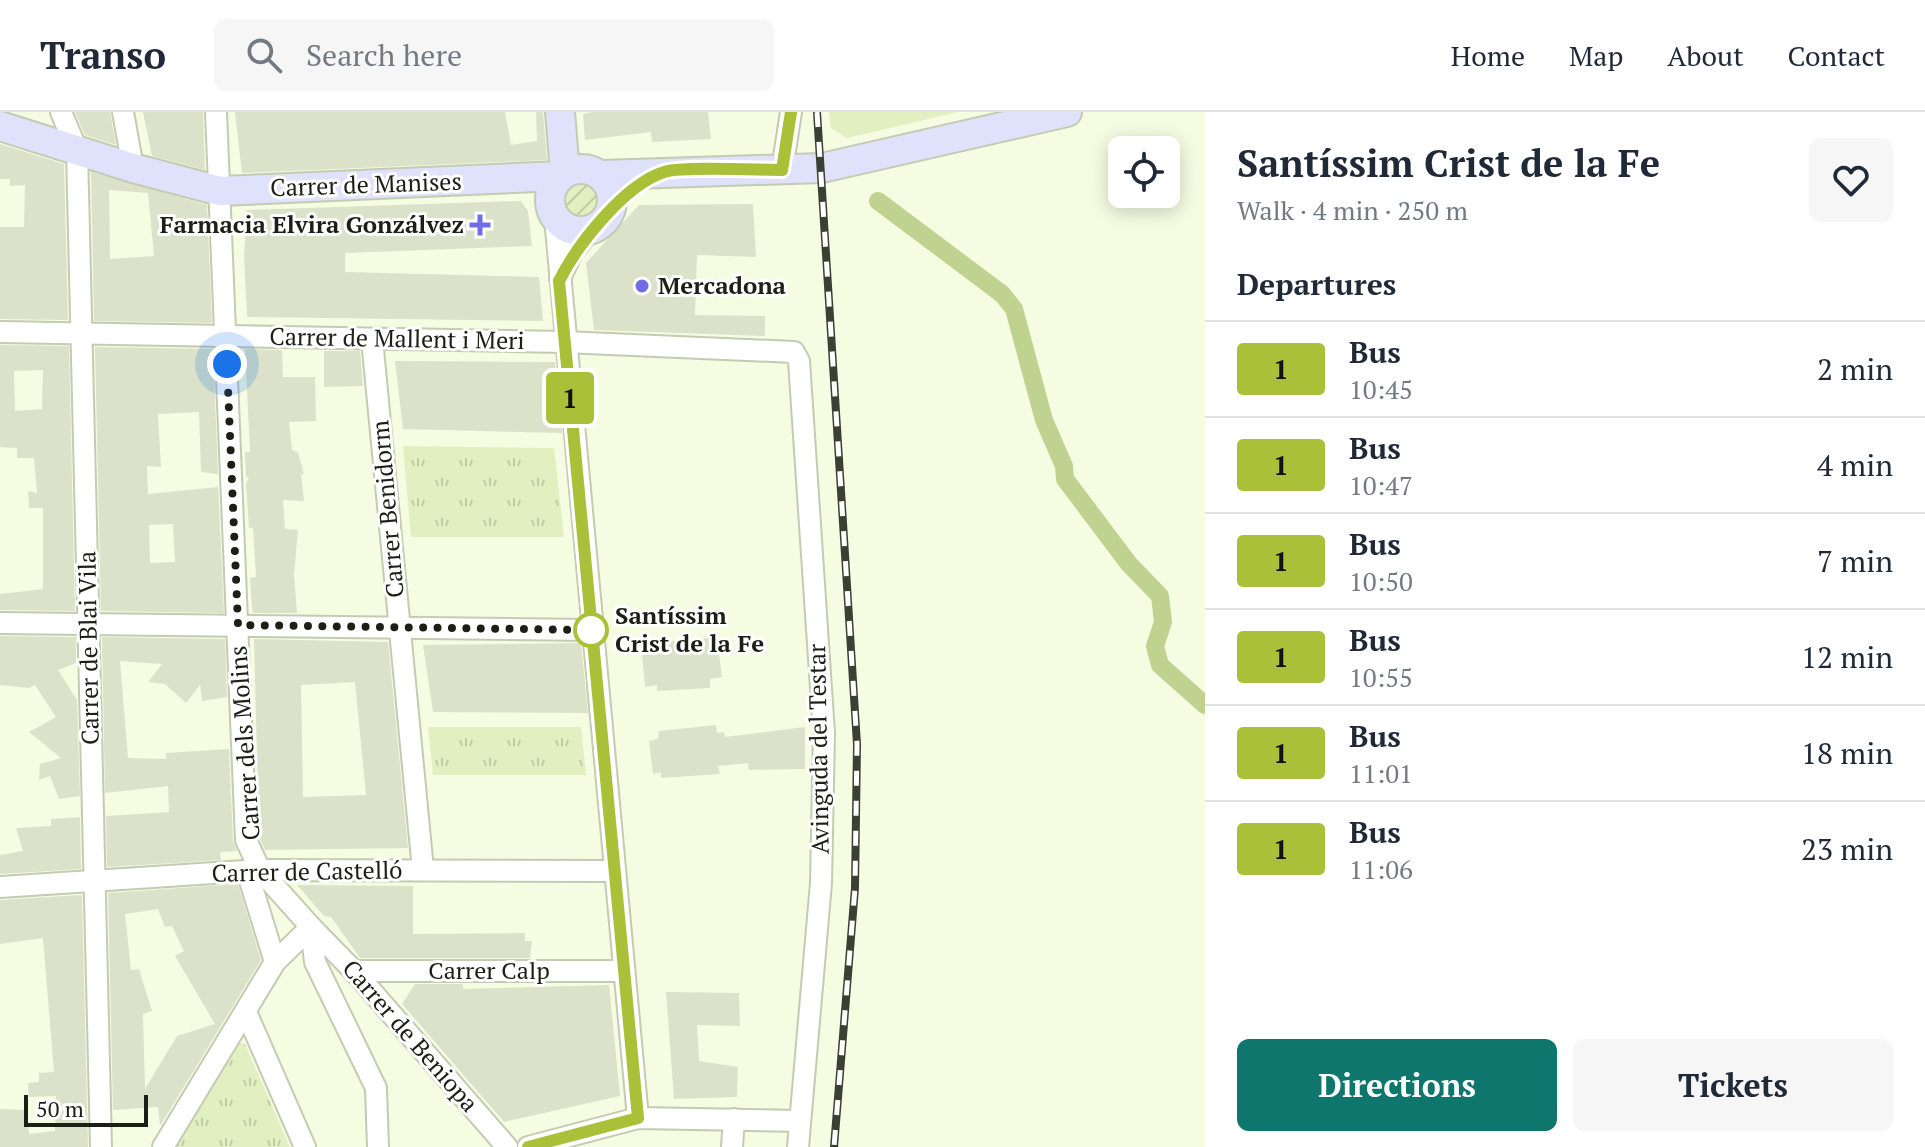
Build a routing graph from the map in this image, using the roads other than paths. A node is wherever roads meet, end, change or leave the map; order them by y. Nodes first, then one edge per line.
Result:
1 (61, 112) edge
2 (123, 112) edge
3 (216, 112) edge
4 (560, 112) edge
5 (791, 112) edge
6 (1067, 112) edge
7 (0, 126) edge
8 (77, 150) junction
9 (133, 168) junction
10 (782, 170) junction
11 (664, 172) junction
12 (602, 175) junction
13 (220, 191) junction
14 (557, 192) junction
15 (612, 205) junction
16 (590, 230) junction
17 (559, 281) junction
18 (0, 332) edge
19 (81, 335) junction
20 (226, 335) junction
21 (372, 339) junction
22 (564, 342) junction
23 (794, 352) joint
24 (89, 622) junction
25 (0, 623) edge
26 (238, 625) junction
27 (400, 627) junction
28 (591, 630) junction
29 (254, 870) junction
30 (423, 870) junction
31 (614, 871) junction
32 (95, 878) junction
33 (0, 887) edge
34 (311, 927) junction
35 (275, 962) junction
36 (354, 971) junction
37 (624, 971) junction
38 (246, 1012) junction
39 (638, 1118) junction
40 (734, 1119) junction
41 (800, 1121) junction
42 (101, 1147) edge
43 (163, 1147) edge
44 (305, 1147) edge
45 (378, 1147) edge
46 (507, 1147) edge
47 (528, 1147) edge
48 (732, 1147) edge
49 (798, 1147) edge

1 - 8 street
2 - 9 street
3 - 13 street, Carrer dels Molins
4 - 14 street
5 - 10 street
6 - 10 street
7 - 8 street, Carrer de Manises
8 - 9 street, Carrer de Manises
8 - 19 street, Carrer de Blai Vila
9 - 13 street, Carrer de Manises
10 - 11 street
11 - 12 street
11 - 15 street
12 - 14 street
12 - 15 street
13 - 14 street, Carrer de Manises
13 - 20 street, Carrer dels Molins
14 - 16 street
14 - 17 street
15 - 16 street
16 - 17 street
17 - 22 street
18 - 19 street, Carrer de Mallent i Meri
19 - 20 street, Carrer de Mallent i Meri
19 - 24 street, Carrer de Blai Vila
20 - 21 street, Carrer de Mallent i Meri
20 - 26 street, Carrer dels Molins
21 - 22 street, Carrer de Mallent i Meri
21 - 27 street, Carrer Benidorm
22 - 23 street, Carrer de Mallent i Meri
22 - 28 street
23 - 41 street, Avinguda del Testar
24 - 25 street
24 - 26 street
24 - 32 street, Carrer de Blai Vila
26 - 27 street
26 - 29 street, Carrer dels Molins
27 - 28 street
27 - 30 street, Carrer Benidorm
28 - 31 street
29 - 30 street, Carrer de Castelló
29 - 32 street, Carrer de Castelló
29 - 34 street, Carrer dels Molins
29 - 35 street, Carrer dels Molins
30 - 31 street, Carrer de Castelló
31 - 37 street
32 - 33 street, Carrer de Castelló
32 - 42 street, Carrer de Blai Vila
34 - 35 street
34 - 36 street, Carrer de Beniopa
34 - 45 street
35 - 38 street
36 - 37 street, Carrer Calp
36 - 46 street, Carrer de Beniopa
37 - 39 street
38 - 43 street
38 - 44 street
39 - 40 street
39 - 47 street
40 - 41 street
40 - 48 street
41 - 49 street, Avinguda del Testar

